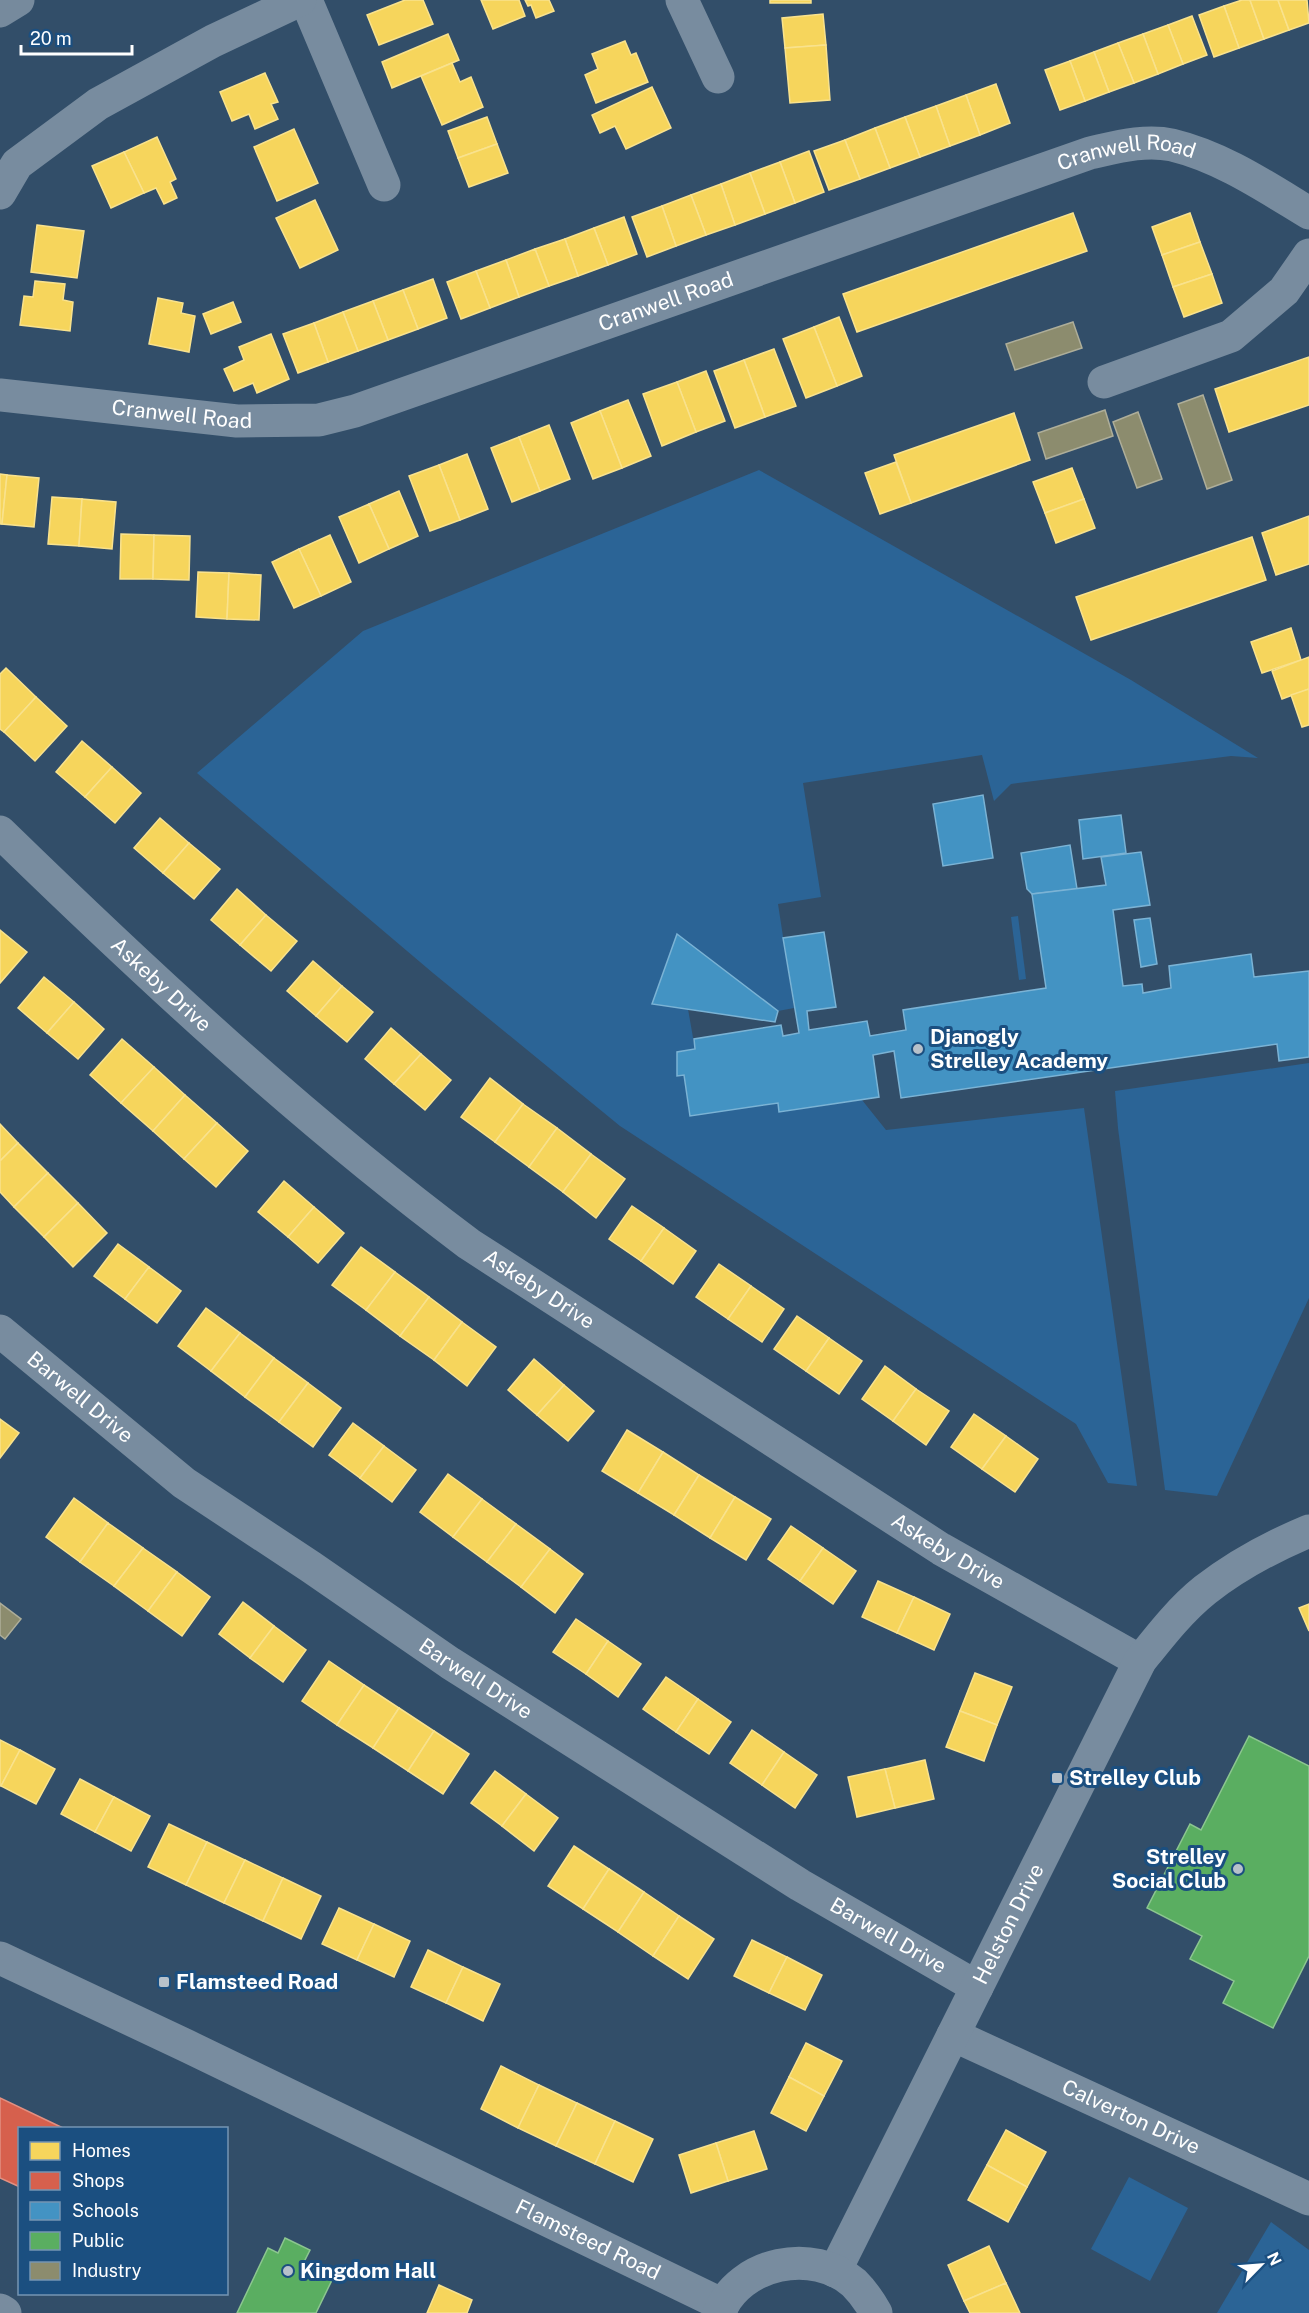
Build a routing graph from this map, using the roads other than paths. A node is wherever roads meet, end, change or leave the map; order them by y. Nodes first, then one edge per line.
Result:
1 (18, 0) edge
2 (300, 0) edge
3 (306, 0) edge
4 (682, 0) edge
5 (0, 11) edge
6 (718, 77) dead end
7 (384, 185) dead end
8 (0, 193) edge
9 (1309, 213) edge
10 (1309, 255) edge
11 (1104, 382) dead end
12 (0, 395) edge
13 (0, 832) edge
14 (0, 1332) edge
15 (1309, 1531) edge
16 (1140, 1661) junction
17 (0, 1958) edge
18 (977, 1988) junction
19 (953, 2035) junction
20 (1309, 2199) edge
21 (835, 2271) junction
22 (721, 2309) edge
23 (0, 2310) edge
24 (5, 2313) edge
25 (876, 2313) edge

1 - 5 main road
2 - 8 street
3 - 7 street
4 - 6 street
9 - 12 street, Cranwell Road
10 - 11 street
13 - 16 street, Askeby Drive
14 - 18 street, Barwell Drive
15 - 16 street, Helston Drive
16 - 18 street, Helston Drive
17 - 22 street, Flamsteed Road
18 - 19 street, Helston Drive
19 - 20 street, Calverton Drive
19 - 21 street, Helston Drive
21 - 22 street
21 - 25 street
23 - 24 street

